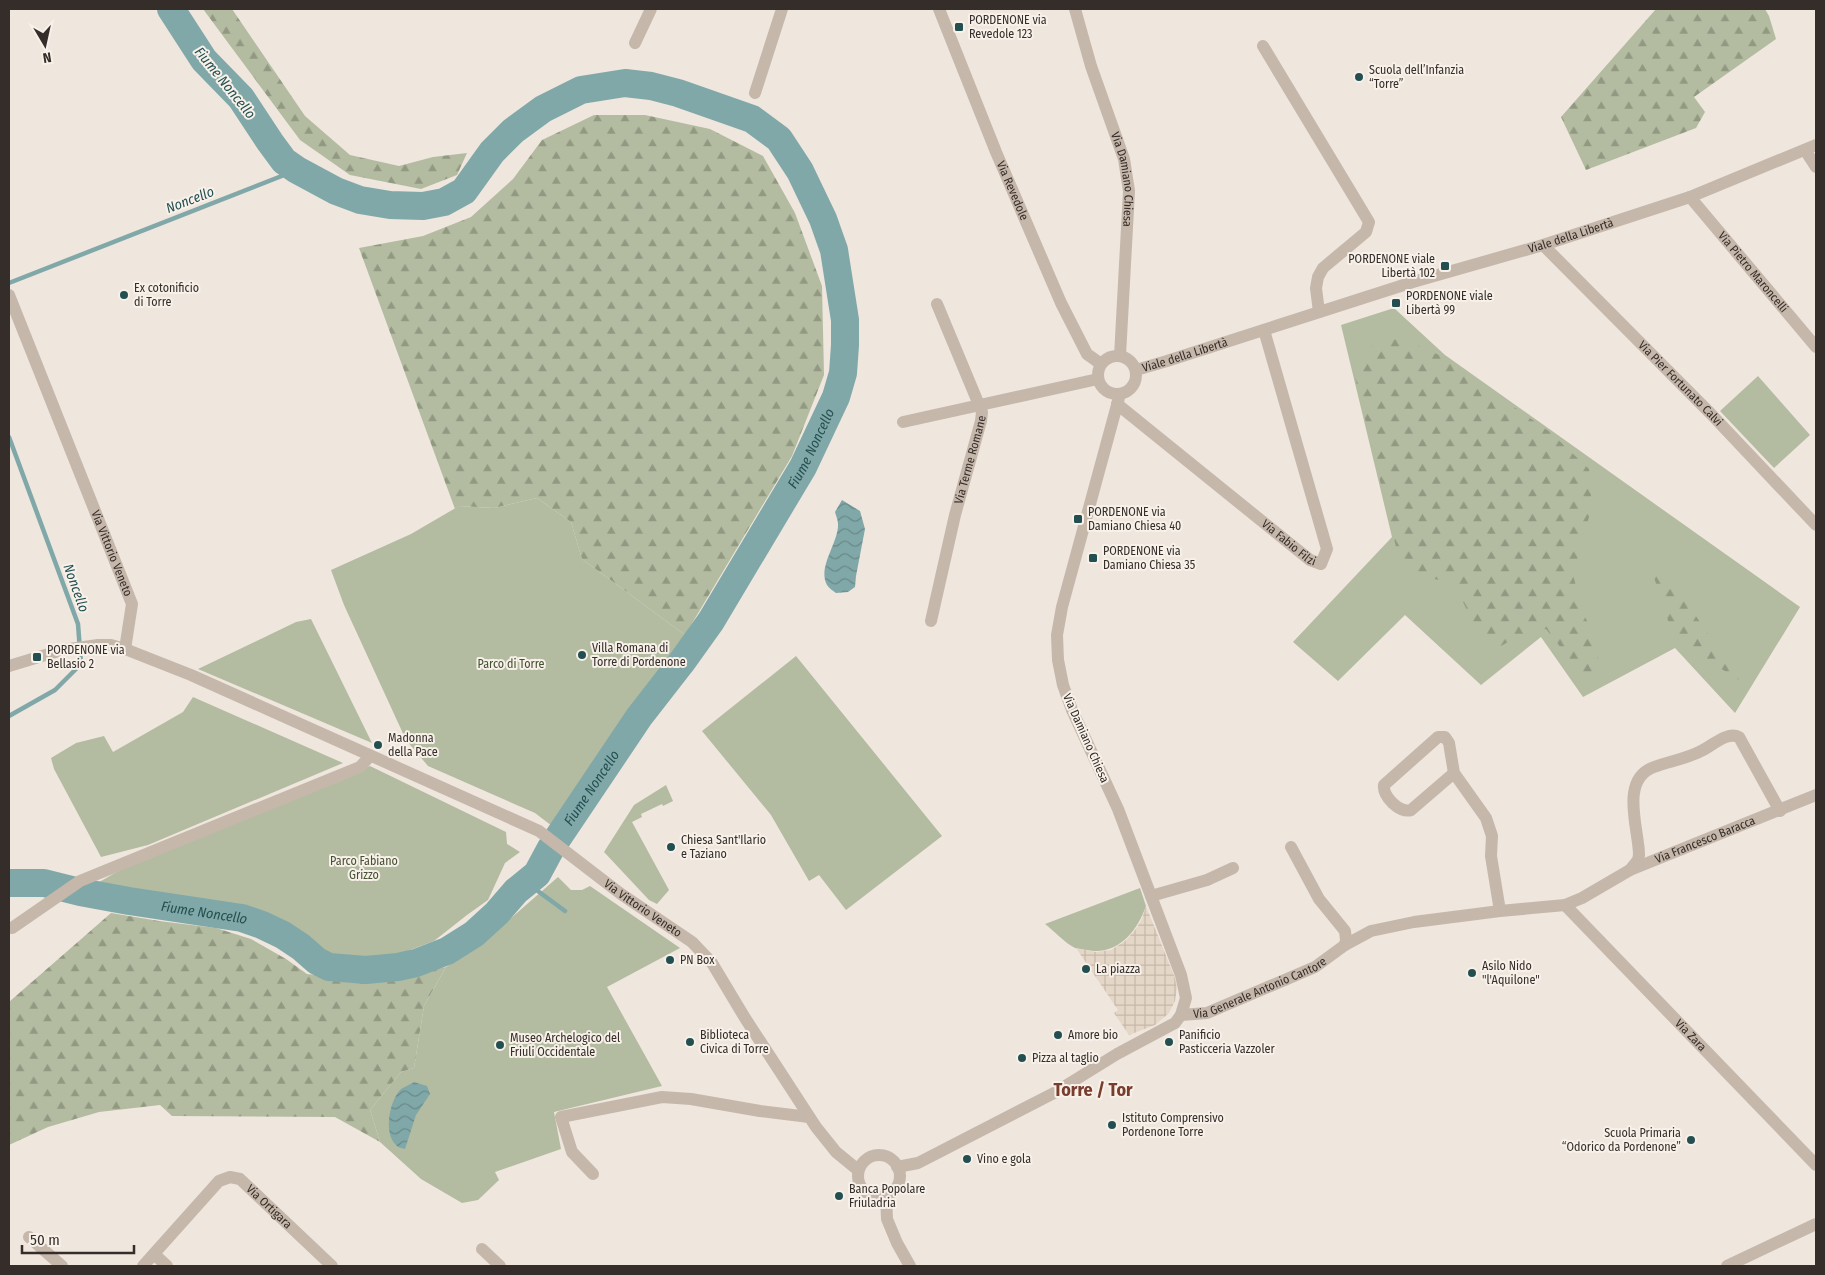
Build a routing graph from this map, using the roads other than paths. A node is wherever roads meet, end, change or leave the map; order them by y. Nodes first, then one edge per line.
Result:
1 (651, 9) edge
2 (782, 9) edge
3 (938, 9) edge
4 (1075, 9) edge
5 (635, 44) dead end
6 (1263, 46) dead end
7 (755, 93) dead end
8 (1811, 148) edge
9 (1816, 167) edge
10 (1690, 197) junction
11 (1543, 245) junction
12 (9, 296) edge
13 (937, 304) dead end
14 (1320, 312) junction
15 (1264, 330) junction
16 (1816, 347) edge
17 (1120, 356) junction
18 (1101, 364) junction
19 (1136, 370) junction
20 (1098, 379) junction
21 (1118, 399) junction
22 (980, 405) junction
23 (902, 422) dead end
24 (1816, 525) edge
25 (931, 620) dead end
26 (125, 648) junction
27 (9, 666) edge
28 (370, 756) junction
29 (1454, 773) junction
30 (1816, 795) edge
31 (1780, 811) junction
32 (1291, 847) dead end
33 (1233, 868) dead end
34 (1630, 870) junction
35 (1151, 896) junction
36 (1565, 905) junction
37 (1500, 911) junction
38 (12, 928) dead end
39 (1344, 945) junction
40 (1181, 1015) junction
41 (808, 1117) junction
42 (1816, 1165) edge
43 (898, 1167) junction
44 (858, 1170) junction
45 (593, 1174) dead end
46 (886, 1195) junction
47 (1816, 1224) edge
48 (29, 1238) dead end
49 (482, 1249) dead end
50 (154, 1254) junction
51 (62, 1266) edge
52 (143, 1266) edge
53 (167, 1266) edge
54 (332, 1266) edge
55 (500, 1266) edge
56 (910, 1266) edge
57 (1727, 1266) edge

1 - 5 street
2 - 7 street
3 - 18 street, Via Revedole
4 - 17 street, Via Damiano Chiesa
6 - 14 street
8 - 9 street
8 - 10 street, Viale della Libertà
10 - 11 street, Viale della Libertà
10 - 16 street, Via Pietro Maroncelli
11 - 14 street, Viale della Libertà
11 - 24 street, Via Pier Fortunato Calvi
12 - 26 street, Via Vittorio Veneto
13 - 22 street, Via Terme Romane
14 - 15 street, Viale della Libertà
15 - 19 street, Viale della Libertà
15 - 21 street, Via Fabio Filzi
17 - 18 street
17 - 19 street
18 - 20 street
19 - 21 street
20 - 21 street
20 - 22 street
21 - 35 street, Via Damiano Chiesa
22 - 23 street
22 - 25 street, Via Terme Romane
26 - 27 street
26 - 28 street, Via Vittorio Veneto
28 - 38 street
28 - 41 street, Via Vittorio Veneto
29 - 29 street
29 - 37 street
30 - 31 street, Via Francesco Baracca
31 - 34 street, Via Francesco Baracca
31 - 34 street, Via Francesco Baracca
32 - 39 street
33 - 35 street
34 - 36 street, Via Francesco Baracca
35 - 40 street, Via Damiano Chiesa
36 - 37 street, Via Generale Antonio Cantore
36 - 42 street, Via Zara
37 - 39 street, Via Generale Antonio Cantore
39 - 40 street, Via Generale Antonio Cantore
40 - 43 street, Via Generale Antonio Cantore
41 - 44 street, Via Vittorio Veneto
41 - 45 street
43 - 44 street
43 - 46 street
44 - 46 street
46 - 56 street
47 - 57 street
48 - 51 street
49 - 55 street
50 - 52 street, Via Ortigara
50 - 53 street
50 - 54 street, Via Ortigara

